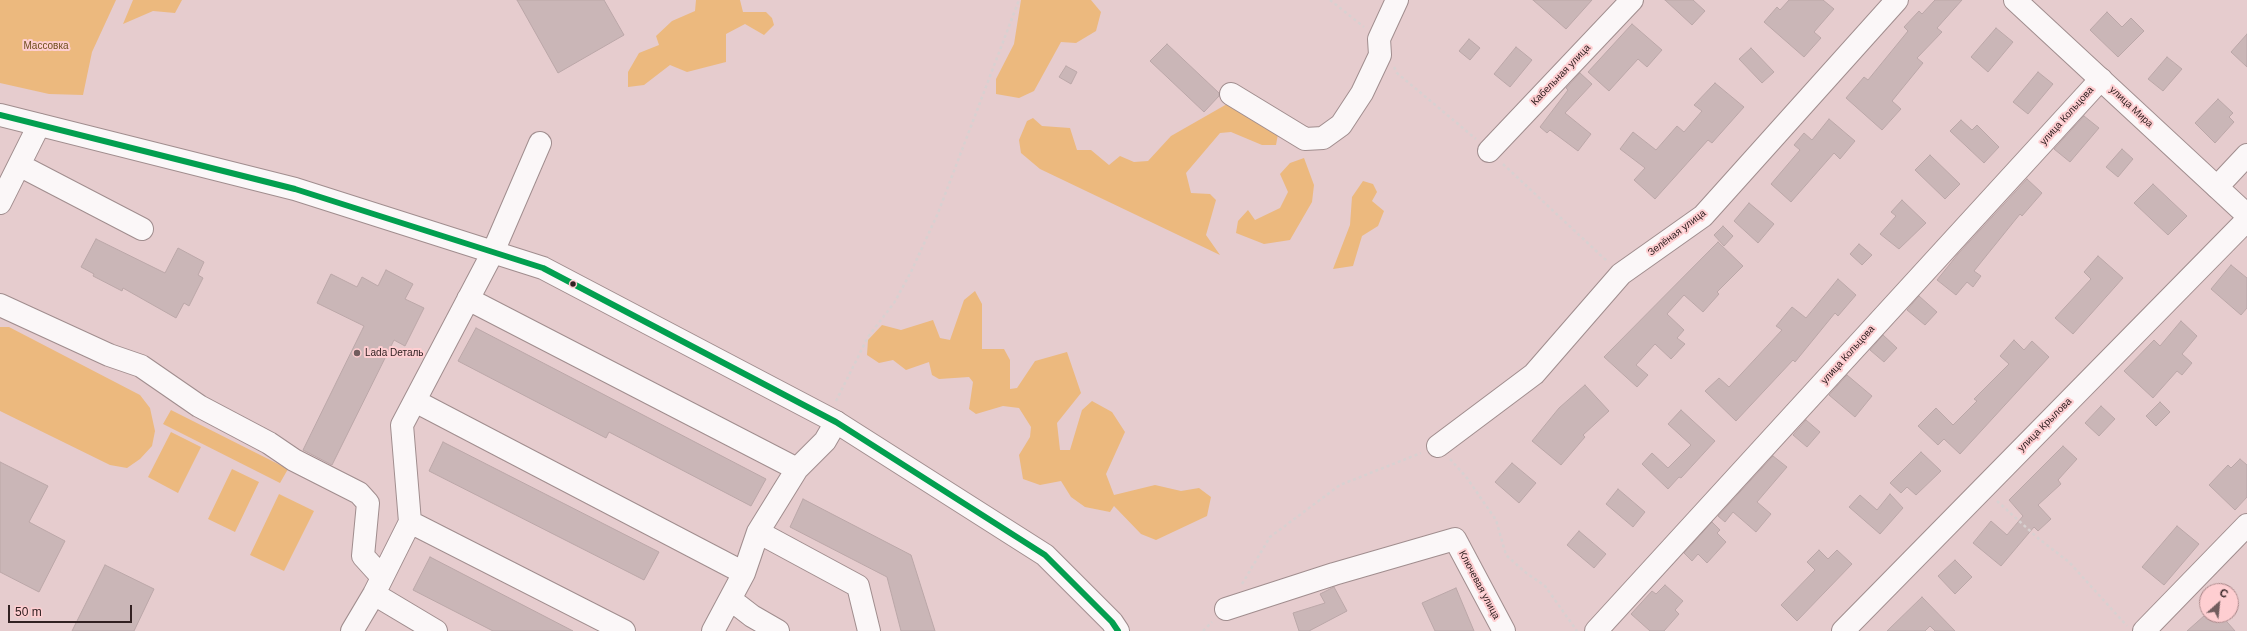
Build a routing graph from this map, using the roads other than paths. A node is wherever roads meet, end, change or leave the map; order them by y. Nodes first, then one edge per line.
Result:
1 (1397, 0) edge
2 (1632, 0) edge
3 (1897, 0) edge
4 (2015, 0) edge
5 (2101, 79) junction
6 (1231, 94) dead end
7 (0, 115) edge
8 (39, 125) junction
9 (540, 143) dead end
10 (1489, 151) dead end
11 (2247, 155) edge
12 (20, 165) junction
13 (2217, 187) junction
14 (0, 203) edge
15 (2247, 214) edge
16 (2247, 220) edge
17 (142, 229) dead end
18 (493, 252) junction
19 (468, 300) junction
20 (0, 305) edge
21 (414, 401) junction
22 (832, 420) junction
23 (1438, 446) road end
24 (797, 469) junction
25 (410, 522) junction
26 (2247, 525) edge
27 (758, 532) junction
28 (744, 573) junction
29 (378, 585) junction
30 (730, 599) junction
31 (1226, 609) road end
32 (352, 631) edge
33 (436, 631) edge
34 (624, 631) edge
35 (713, 631) edge
36 (778, 631) edge
37 (869, 631) edge
38 (1118, 631) edge
39 (1504, 631) edge
40 (1596, 631) edge
41 (1843, 631) edge
42 (2144, 631) edge

1 - 6 street
2 - 10 street, Кабельная улица
3 - 23 street, Зелёная улица
4 - 5 street, улица Мира
5 - 13 street, улица Мира
5 - 40 street, улица Кольцова
7 - 8 street
8 - 12 street
8 - 18 street
9 - 18 street
11 - 13 street
12 - 14 street
12 - 17 street
13 - 15 street, улица Мира
16 - 41 street, улица Крылова
18 - 19 street
18 - 22 street
19 - 21 street
19 - 24 street
20 - 29 street
21 - 25 street
21 - 28 street
22 - 24 street
22 - 38 street
24 - 27 street
25 - 29 street
25 - 34 street
26 - 42 street
27 - 28 street
27 - 37 street
28 - 30 street
29 - 32 street
29 - 33 street
30 - 35 street
30 - 36 street
31 - 39 street, Ключевая улица

